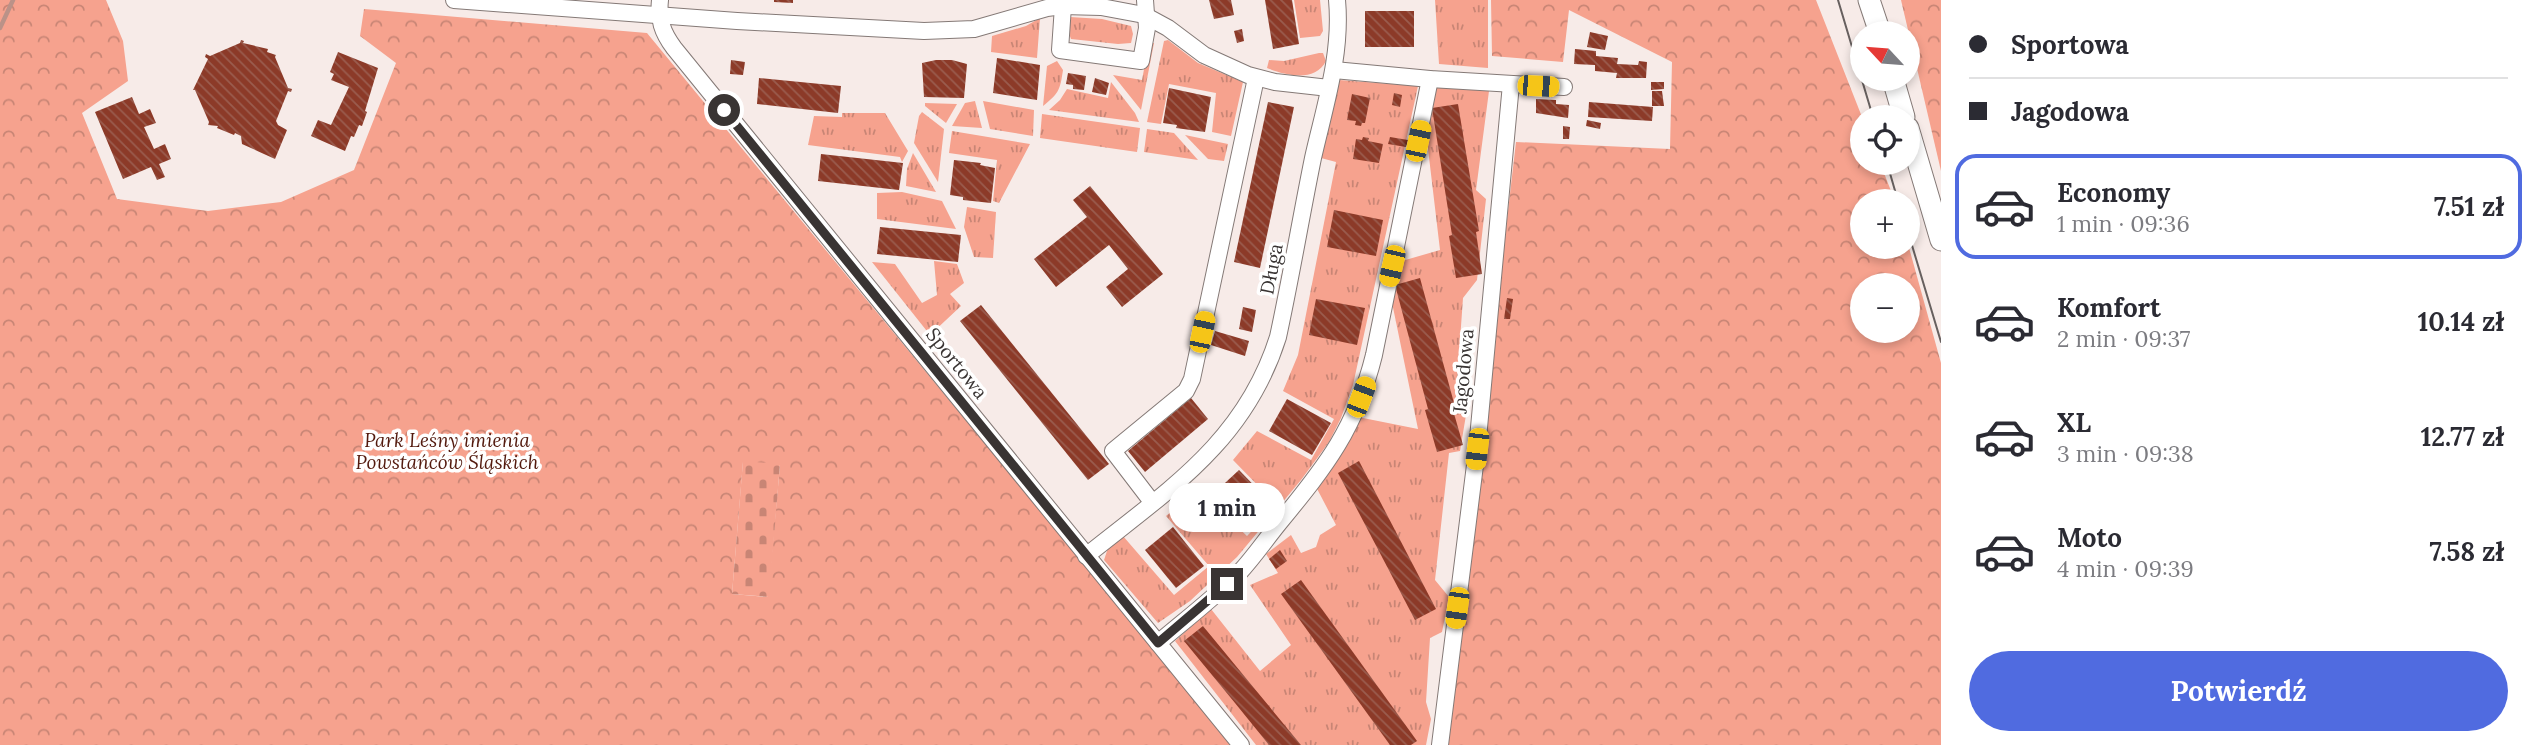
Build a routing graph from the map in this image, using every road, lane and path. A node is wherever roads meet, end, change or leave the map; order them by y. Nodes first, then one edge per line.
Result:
1 (453, 0) edge
2 (1337, 0) edge
3 (1869, 0) edge
4 (1063, 6) junction
5 (659, 8) edge
6 (1145, 8) edge
7 (1876, 21) edge
8 (1334, 70) junction
9 (1256, 78) junction
10 (1430, 79) junction
11 (1511, 84) junction
12 (1564, 87) dead end
13 (1329, 88) junction
14 (1920, 169) edge
15 (1941, 240) edge
16 (1152, 502) junction
17 (1087, 556) junction
18 (1158, 643) junction
19 (1241, 745) edge
20 (1440, 745) edge

1 - 5 street
2 - 8 street, Długa
3 - 7 main road
4 - 5 street
4 - 6 street
4 - 6 street
5 - 17 street, Sportowa
6 - 9 street
8 - 10 street
8 - 13 street, Długa
9 - 13 street
9 - 16 street
10 - 11 street
10 - 18 street
11 - 12 street
11 - 20 street, Jagodowa
13 - 16 street, Długa
14 - 15 main road
16 - 17 street, Długa
17 - 18 street, Sportowa
18 - 19 street, Sportowa

